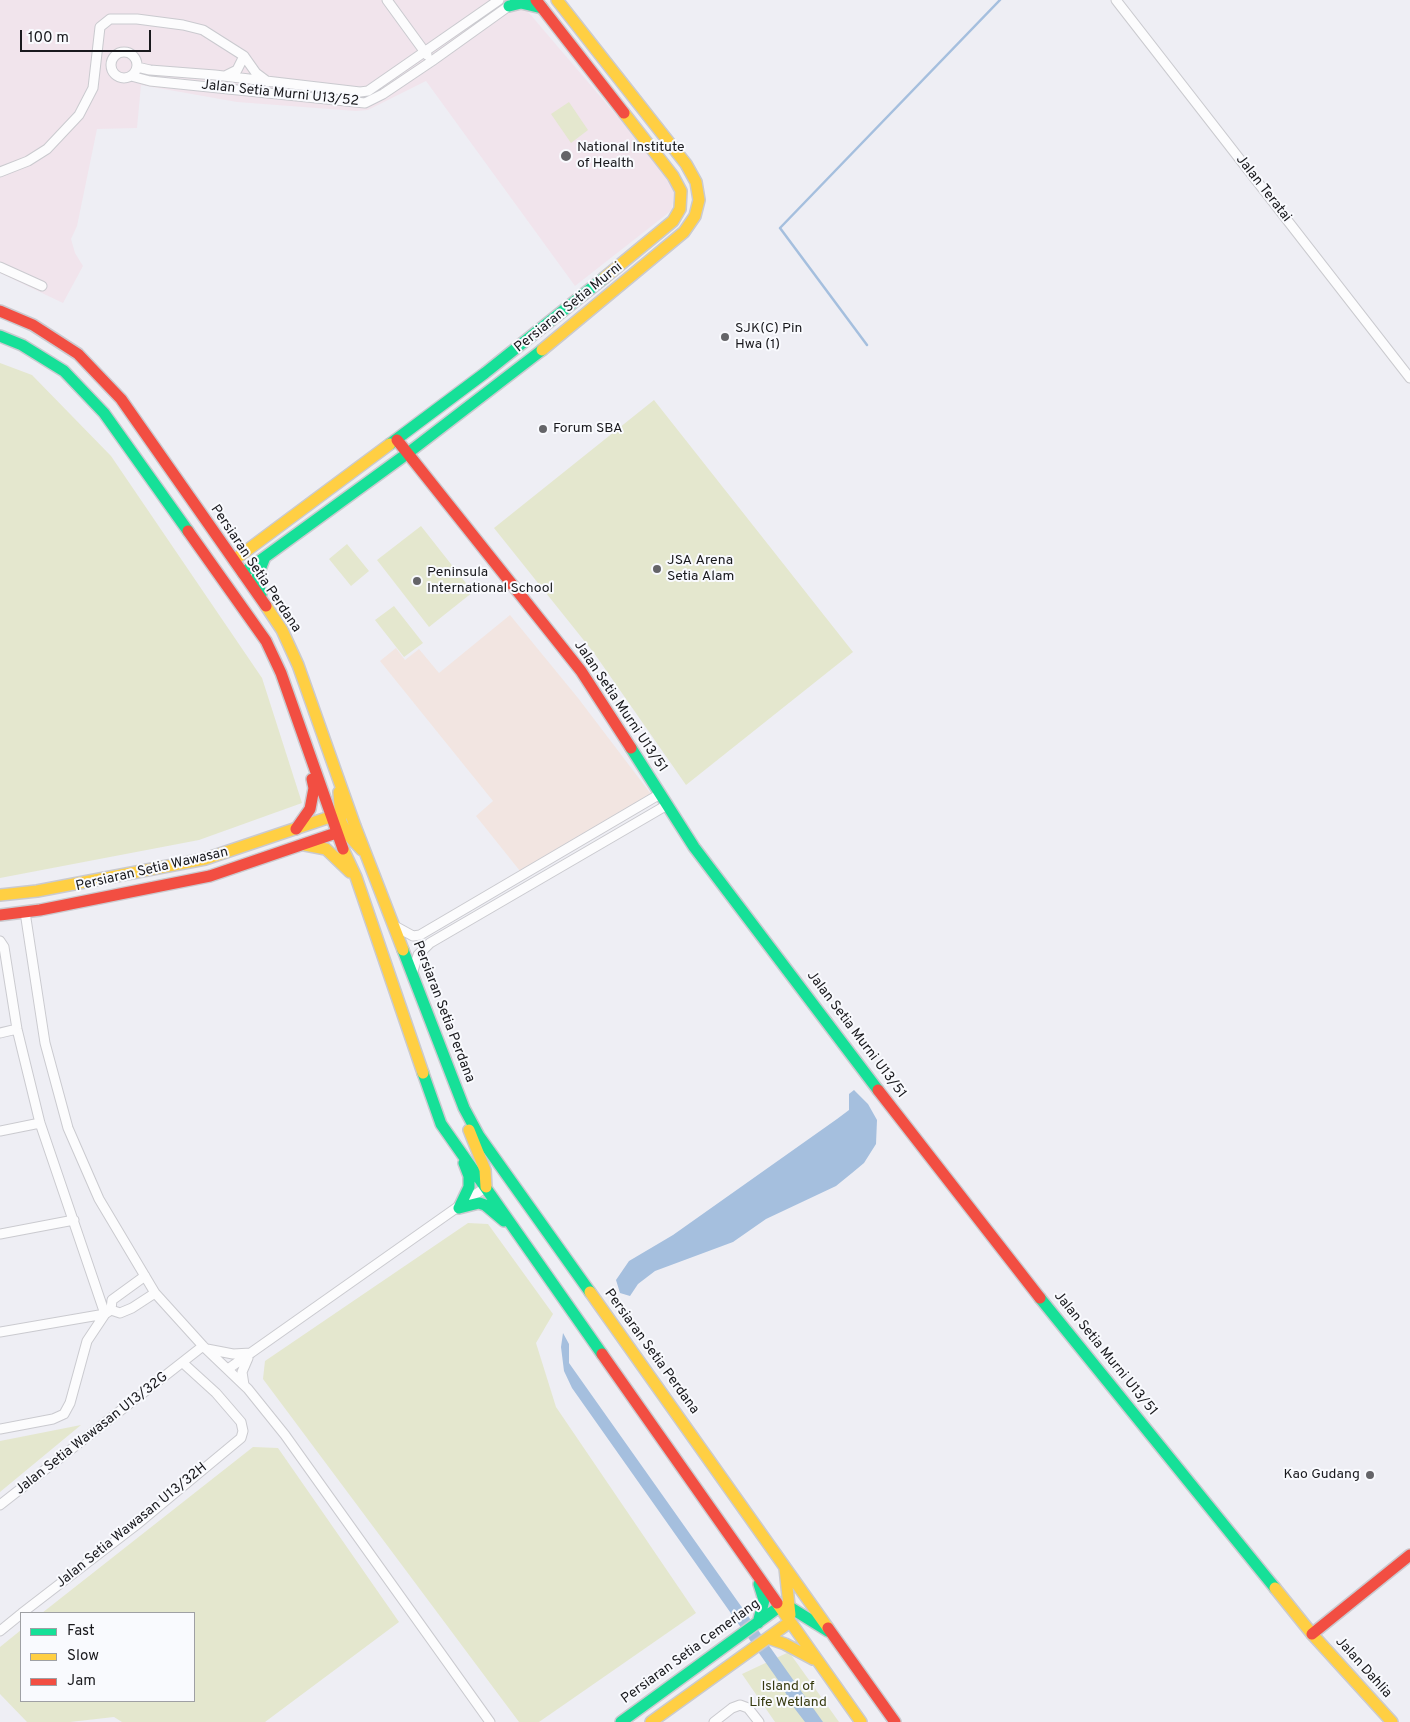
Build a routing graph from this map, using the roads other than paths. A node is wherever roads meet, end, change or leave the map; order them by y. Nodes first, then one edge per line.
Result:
1 (387, 0) edge
2 (557, 0) edge
3 (1116, 0) edge
4 (508, 2) edge
5 (539, 4) edge
6 (425, 52) junction
7 (244, 56) junction
8 (432, 62) junction
9 (137, 67) junction
10 (131, 76) junction
11 (224, 76) junction
12 (268, 82) junction
13 (0, 172) edge
14 (0, 267) edge
15 (42, 286) dead end
16 (0, 311) edge
17 (0, 336) edge
18 (1410, 378) edge
19 (429, 436) junction
20 (397, 440) junction
21 (408, 453) junction
22 (422, 469) junction
23 (382, 472) junction
24 (207, 523) junction
25 (255, 545) junction
26 (204, 553) junction
27 (265, 557) junction
28 (234, 560) junction
29 (230, 573) junction
30 (243, 573) junction
31 (262, 602) junction
32 (241, 605) junction
33 (309, 761) junction
34 (339, 779) junction
35 (660, 794) junction
36 (668, 805) junction
37 (330, 817) junction
38 (339, 828) junction
39 (296, 829) junction
40 (303, 845) junction
41 (366, 854) junction
42 (356, 877) junction
43 (41, 890) junction
44 (3, 895) edge
45 (25, 912) junction
46 (0, 915) edge
47 (393, 925) junction
48 (0, 941) edge
49 (412, 974) junction
50 (17, 1029) junction
51 (0, 1033) edge
52 (466, 1113) junction
53 (40, 1123) junction
54 (0, 1131) edge
55 (457, 1146) junction
56 (486, 1188) junction
57 (459, 1208) junction
58 (74, 1220) junction
59 (516, 1230) junction
60 (0, 1234) edge
61 (145, 1276) junction
62 (155, 1293) junction
63 (108, 1312) junction
64 (0, 1332) edge
65 (204, 1347) junction
66 (251, 1353) junction
67 (183, 1363) junction
68 (228, 1369) junction
69 (244, 1385) junction
70 (0, 1429) edge
71 (0, 1505) edge
72 (1410, 1556) edge
73 (784, 1563) junction
74 (756, 1574) junction
75 (785, 1608) junction
76 (25, 1612) edge
77 (20, 1615) edge
78 (790, 1622) junction
79 (757, 1624) junction
80 (0, 1630) edge
81 (833, 1634) junction
82 (1312, 1634) junction
83 (767, 1639) junction
84 (819, 1663) junction
85 (490, 1722) edge
86 (621, 1722) edge
87 (651, 1722) edge
88 (714, 1722) edge
89 (759, 1722) edge
90 (861, 1722) edge
91 (895, 1722) edge
92 (1392, 1722) edge

1 - 6 street
2 - 19 street, Persiaran Setia Murni
3 - 18 street, Jalan Teratai
4 - 5 street
4 - 6 street, Jalan Setia Murni U13/52
4 - 8 street, Jalan Setia Murni U13/52
5 - 20 street, Persiaran Setia Murni
6 - 8 street
6 - 12 street, Jalan Setia Murni U13/52
7 - 11 street
7 - 12 street
7 - 13 street
8 - 10 street, Jalan Setia Murni U13/52
9 - 10 street
9 - 10 street
9 - 11 street, Jalan Setia Murni U13/52
11 - 12 street, Jalan Setia Murni U13/52
14 - 15 street
16 - 24 street, Persiaran Setia Perdana
17 - 26 street
19 - 21 street, Persiaran Setia Murni
19 - 22 street
20 - 21 street, Jalan Setia Murni U13/51
20 - 25 street, Persiaran Setia Murni
21 - 22 street, Jalan Setia Murni U13/51
21 - 23 street, Persiaran Setia Murni
22 - 23 street
22 - 35 street, Jalan Setia Murni U13/51
23 - 27 street, Persiaran Setia Murni
24 - 25 street
24 - 28 street, Persiaran Setia Perdana
25 - 28 street, Persiaran Setia Murni
26 - 29 street
26 - 32 street
27 - 30 street, Persiaran Setia Murni
27 - 31 street
28 - 29 street
28 - 30 street, Persiaran Setia Perdana
29 - 30 street
29 - 32 street
30 - 31 street, Persiaran Setia Perdana
31 - 34 street, Persiaran Setia Perdana
32 - 33 street
33 - 37 street
33 - 39 street
34 - 38 street
34 - 41 street, Persiaran Setia Perdana
35 - 36 street, Jalan Setia Murni U13/51
35 - 47 street
36 - 49 street
36 - 82 street, Jalan Setia Murni U13/51
37 - 38 street
37 - 39 street, Persiaran Setia Wawasan
38 - 40 street, Persiaran Setia Wawasan
38 - 41 street
38 - 42 street
39 - 43 street, Persiaran Setia Wawasan
40 - 42 street
40 - 45 street, Persiaran Setia Wawasan
41 - 47 street, Persiaran Setia Perdana
42 - 55 street
43 - 44 street, Persiaran Setia Wawasan
43 - 45 street
44 - 45 street
45 - 46 street, Persiaran Setia Wawasan
45 - 61 street
47 - 49 street, Persiaran Setia Perdana
48 - 50 street
49 - 52 street, Persiaran Setia Perdana
50 - 51 street
50 - 53 street
52 - 56 street
52 - 73 street, Persiaran Setia Perdana
53 - 54 street
53 - 58 street
55 - 56 street
55 - 57 street
56 - 57 street
56 - 59 street
57 - 59 street
57 - 66 street
58 - 60 street
58 - 63 street
59 - 74 street
61 - 62 street
61 - 63 street
62 - 63 street
62 - 65 street
63 - 64 street
63 - 70 street
65 - 66 street
65 - 67 street, Jalan Setia Wawasan U13/32G
65 - 68 street
66 - 68 street
66 - 69 street
67 - 71 street, Jalan Setia Wawasan U13/32G
67 - 76 street, Jalan Setia Wawasan U13/32H
68 - 69 street
69 - 85 street
72 - 82 street
73 - 75 street
73 - 81 street, Persiaran Setia Perdana
74 - 75 street
74 - 79 street
75 - 78 street
75 - 79 street, Persiaran Setia Cemerlang
75 - 81 street
77 - 80 street, Jalan Setia Wawasan U13/32H
78 - 83 street
78 - 84 street
79 - 86 street, Persiaran Setia Cemerlang
81 - 91 street, Persiaran Setia Perdana
82 - 92 street, Jalan Dahlia
83 - 84 street
83 - 87 street
84 - 90 street
88 - 89 street

